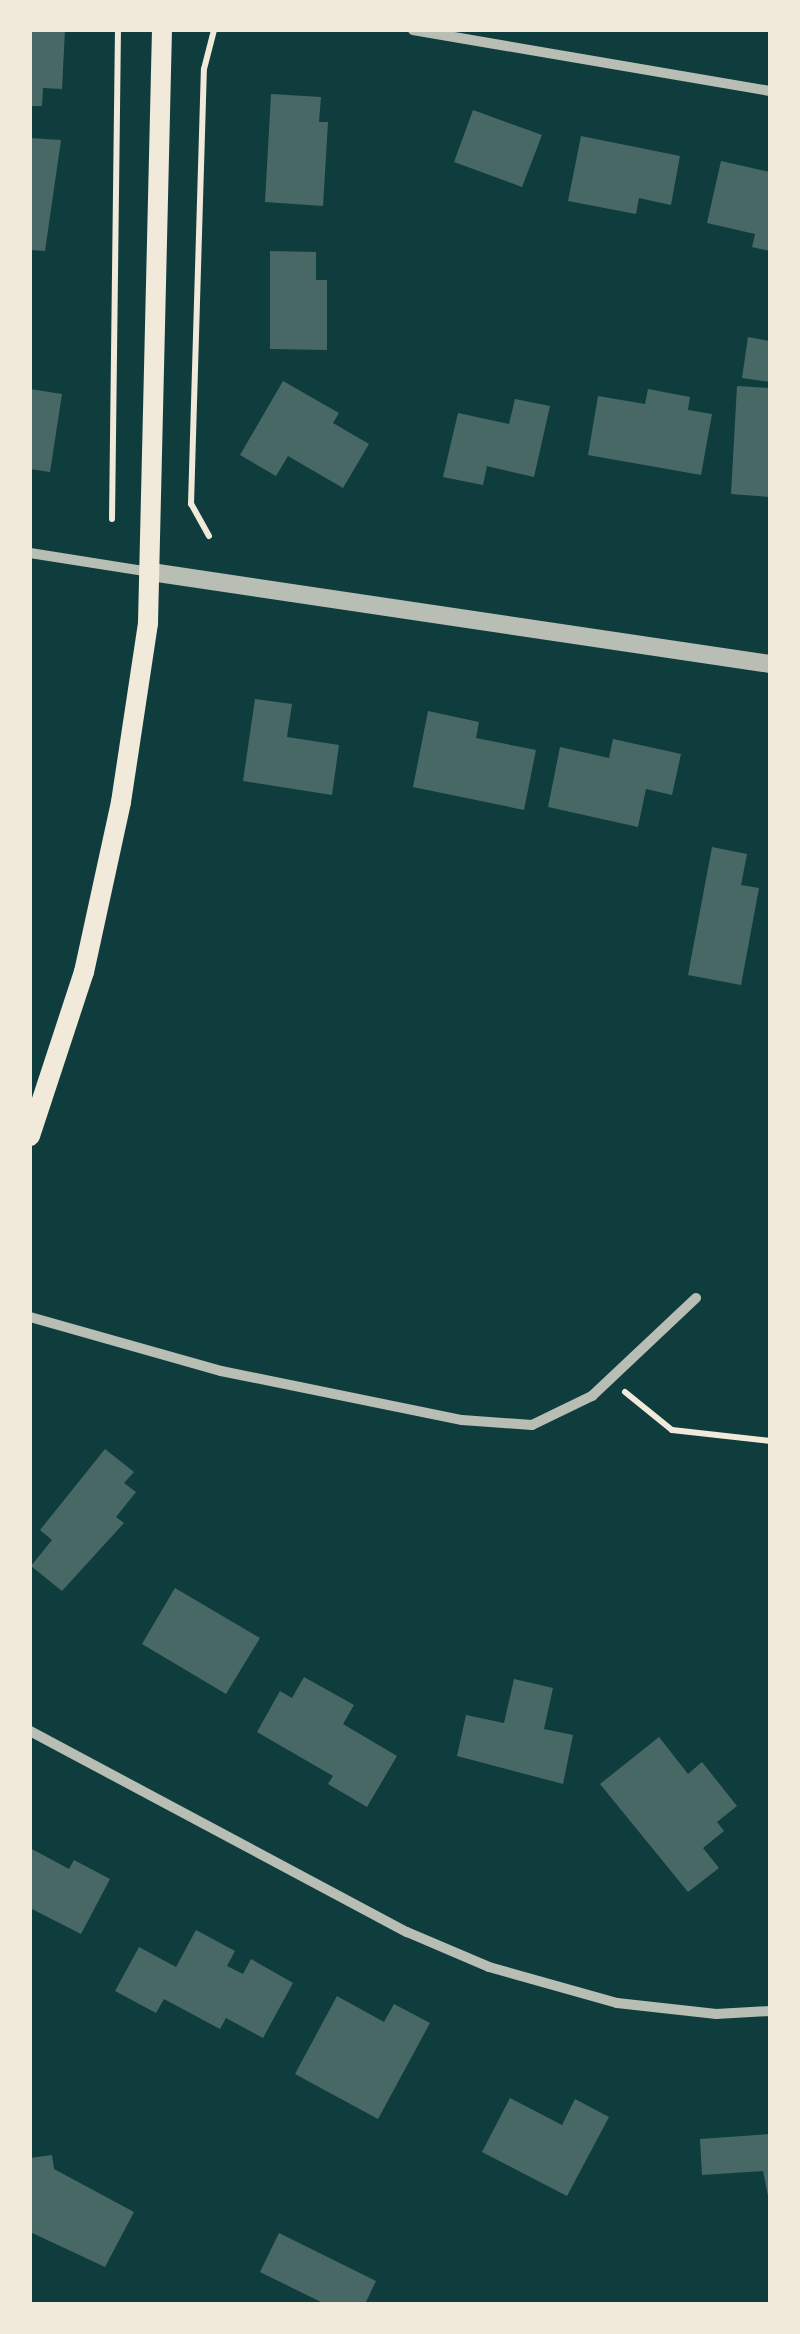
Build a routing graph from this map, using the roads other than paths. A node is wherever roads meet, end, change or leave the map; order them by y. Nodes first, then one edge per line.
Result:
1 (162, 30) edge
2 (413, 30) edge
3 (770, 91) edge
4 (30, 552) edge
5 (152, 572) junction
6 (770, 664) edge
7 (30, 1136) edge
8 (696, 1298) dead end
9 (30, 1317) edge
10 (30, 1731) edge
11 (770, 2011) edge

1 - 5 main road
2 - 3 street
4 - 5 street
5 - 6 street
5 - 7 main road
8 - 9 street
10 - 11 street

